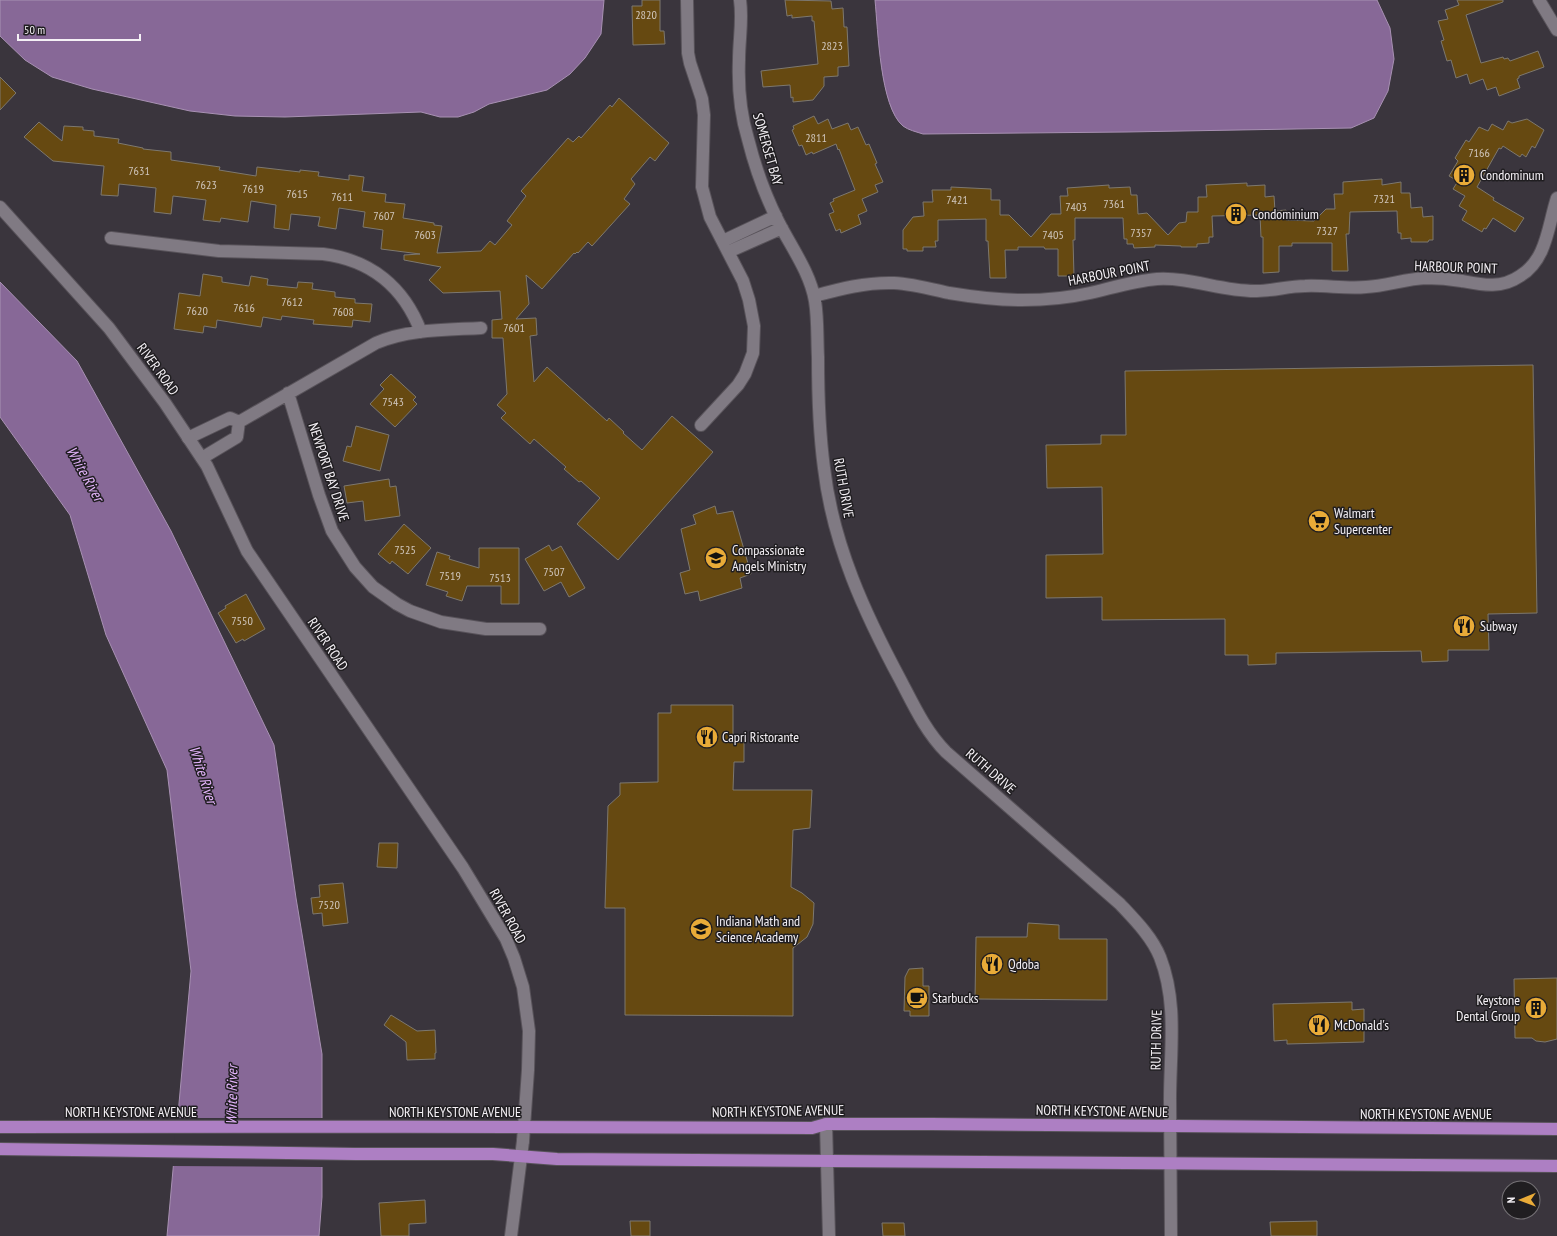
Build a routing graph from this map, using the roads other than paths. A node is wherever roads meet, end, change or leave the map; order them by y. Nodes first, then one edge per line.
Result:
1 (687, 0) edge
2 (740, 0) edge
3 (1539, 0) edge
4 (1557, 30) edge
5 (1557, 198) edge
6 (0, 207) edge
7 (776, 216) junction
8 (782, 228) junction
9 (111, 238) dead end
10 (725, 247) junction
11 (814, 296) junction
12 (481, 328) dead end
13 (421, 332) junction
14 (288, 393) junction
15 (239, 422) junction
16 (701, 425) dead end
17 (188, 438) junction
18 (202, 458) junction
19 (540, 629) dead end
20 (826, 1124) junction
21 (1170, 1126) junction
22 (0, 1127) edge
23 (525, 1127) junction
24 (1557, 1129) edge
25 (0, 1149) edge
26 (522, 1155) junction
27 (827, 1160) junction
28 (1170, 1163) junction
29 (1557, 1166) edge
30 (511, 1236) edge
31 (829, 1236) edge
32 (1171, 1236) edge

1 - 10 street
2 - 7 street, SOMERSET BAY
3 - 4 street
5 - 11 street, HARBOUR POINT
6 - 17 street, RIVER ROAD
7 - 8 street, SOMERSET BAY
7 - 10 street
8 - 10 street
8 - 11 street, SOMERSET BAY
9 - 13 street
10 - 16 street
11 - 21 street, RUTH DRIVE
12 - 13 street
13 - 14 street
14 - 15 street
14 - 19 street, NEWPORT BAY DRIVE
15 - 17 street
15 - 18 street
17 - 18 street, RIVER ROAD
18 - 23 street, RIVER ROAD
20 - 21 main road, NORTH KEYSTONE AVENUE
20 - 23 main road, NORTH KEYSTONE AVENUE
20 - 27 street
21 - 24 main road, NORTH KEYSTONE AVENUE
21 - 28 street, RUTH DRIVE
22 - 23 main road, NORTH KEYSTONE AVENUE
23 - 26 street, RIVER ROAD
25 - 26 main road
26 - 27 main road
26 - 30 street, RIVER ROAD
27 - 28 main road
27 - 31 street
28 - 29 main road
28 - 32 street, RUTH DRIVE

